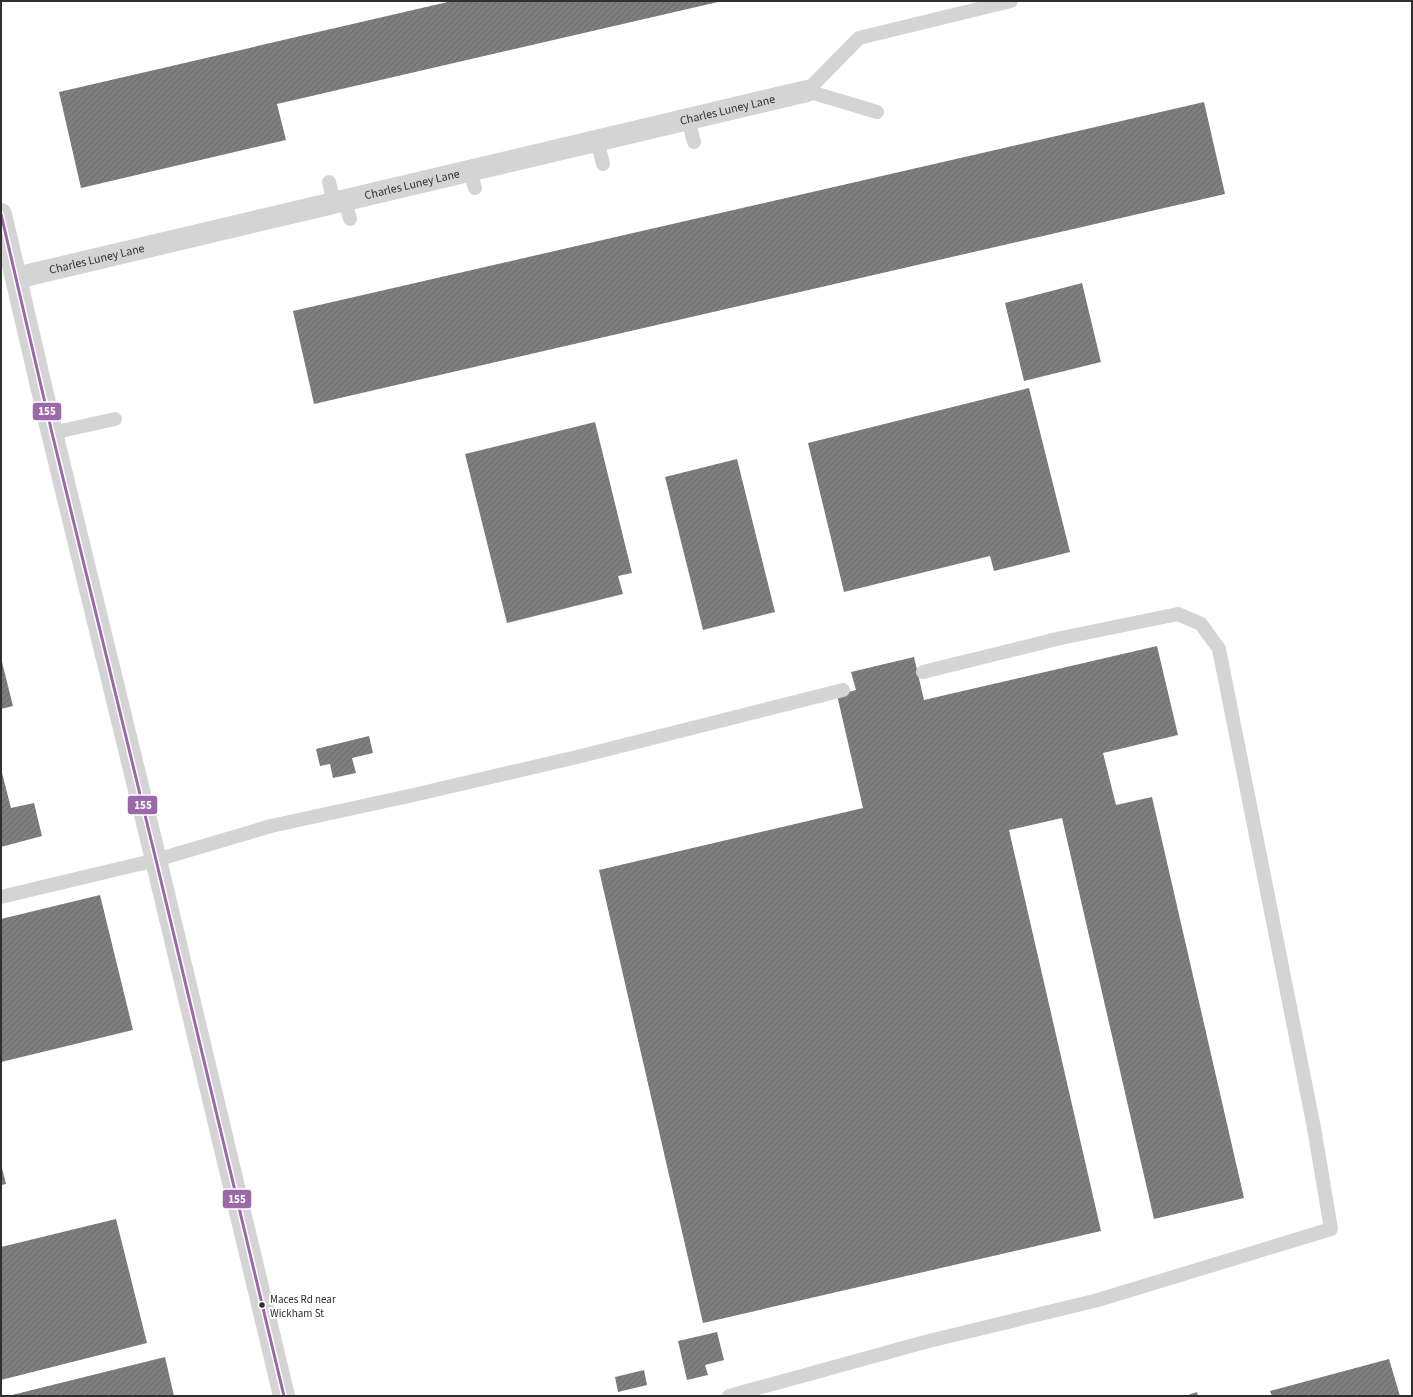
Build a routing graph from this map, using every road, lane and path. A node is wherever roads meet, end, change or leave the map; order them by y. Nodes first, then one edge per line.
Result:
1 (1011, 1) edge
2 (807, 90) junction
3 (877, 112) dead end
4 (688, 119) junction
5 (597, 140) junction
6 (694, 142) dead end
7 (603, 164) dead end
8 (329, 182) dead end
9 (343, 208) junction
10 (1, 214) edge
11 (16, 278) junction
12 (115, 419) dead end
13 (52, 432) junction
14 (923, 672) dead end
15 (844, 690) dead end
16 (156, 860) junction
17 (1, 897) edge
18 (284, 1396) edge
19 (730, 1396) edge

1 - 2 lane
2 - 3 lane
2 - 4 street, Charles Luney Lane
4 - 5 street, Charles Luney Lane
4 - 6 lane
5 - 7 lane
5 - 9 street, Charles Luney Lane
8 - 9 lane
9 - 11 street, Charles Luney Lane
10 - 11 street
11 - 13 street
12 - 13 lane
13 - 16 street
14 - 19 lane
15 - 16 lane
16 - 17 lane
16 - 18 street

